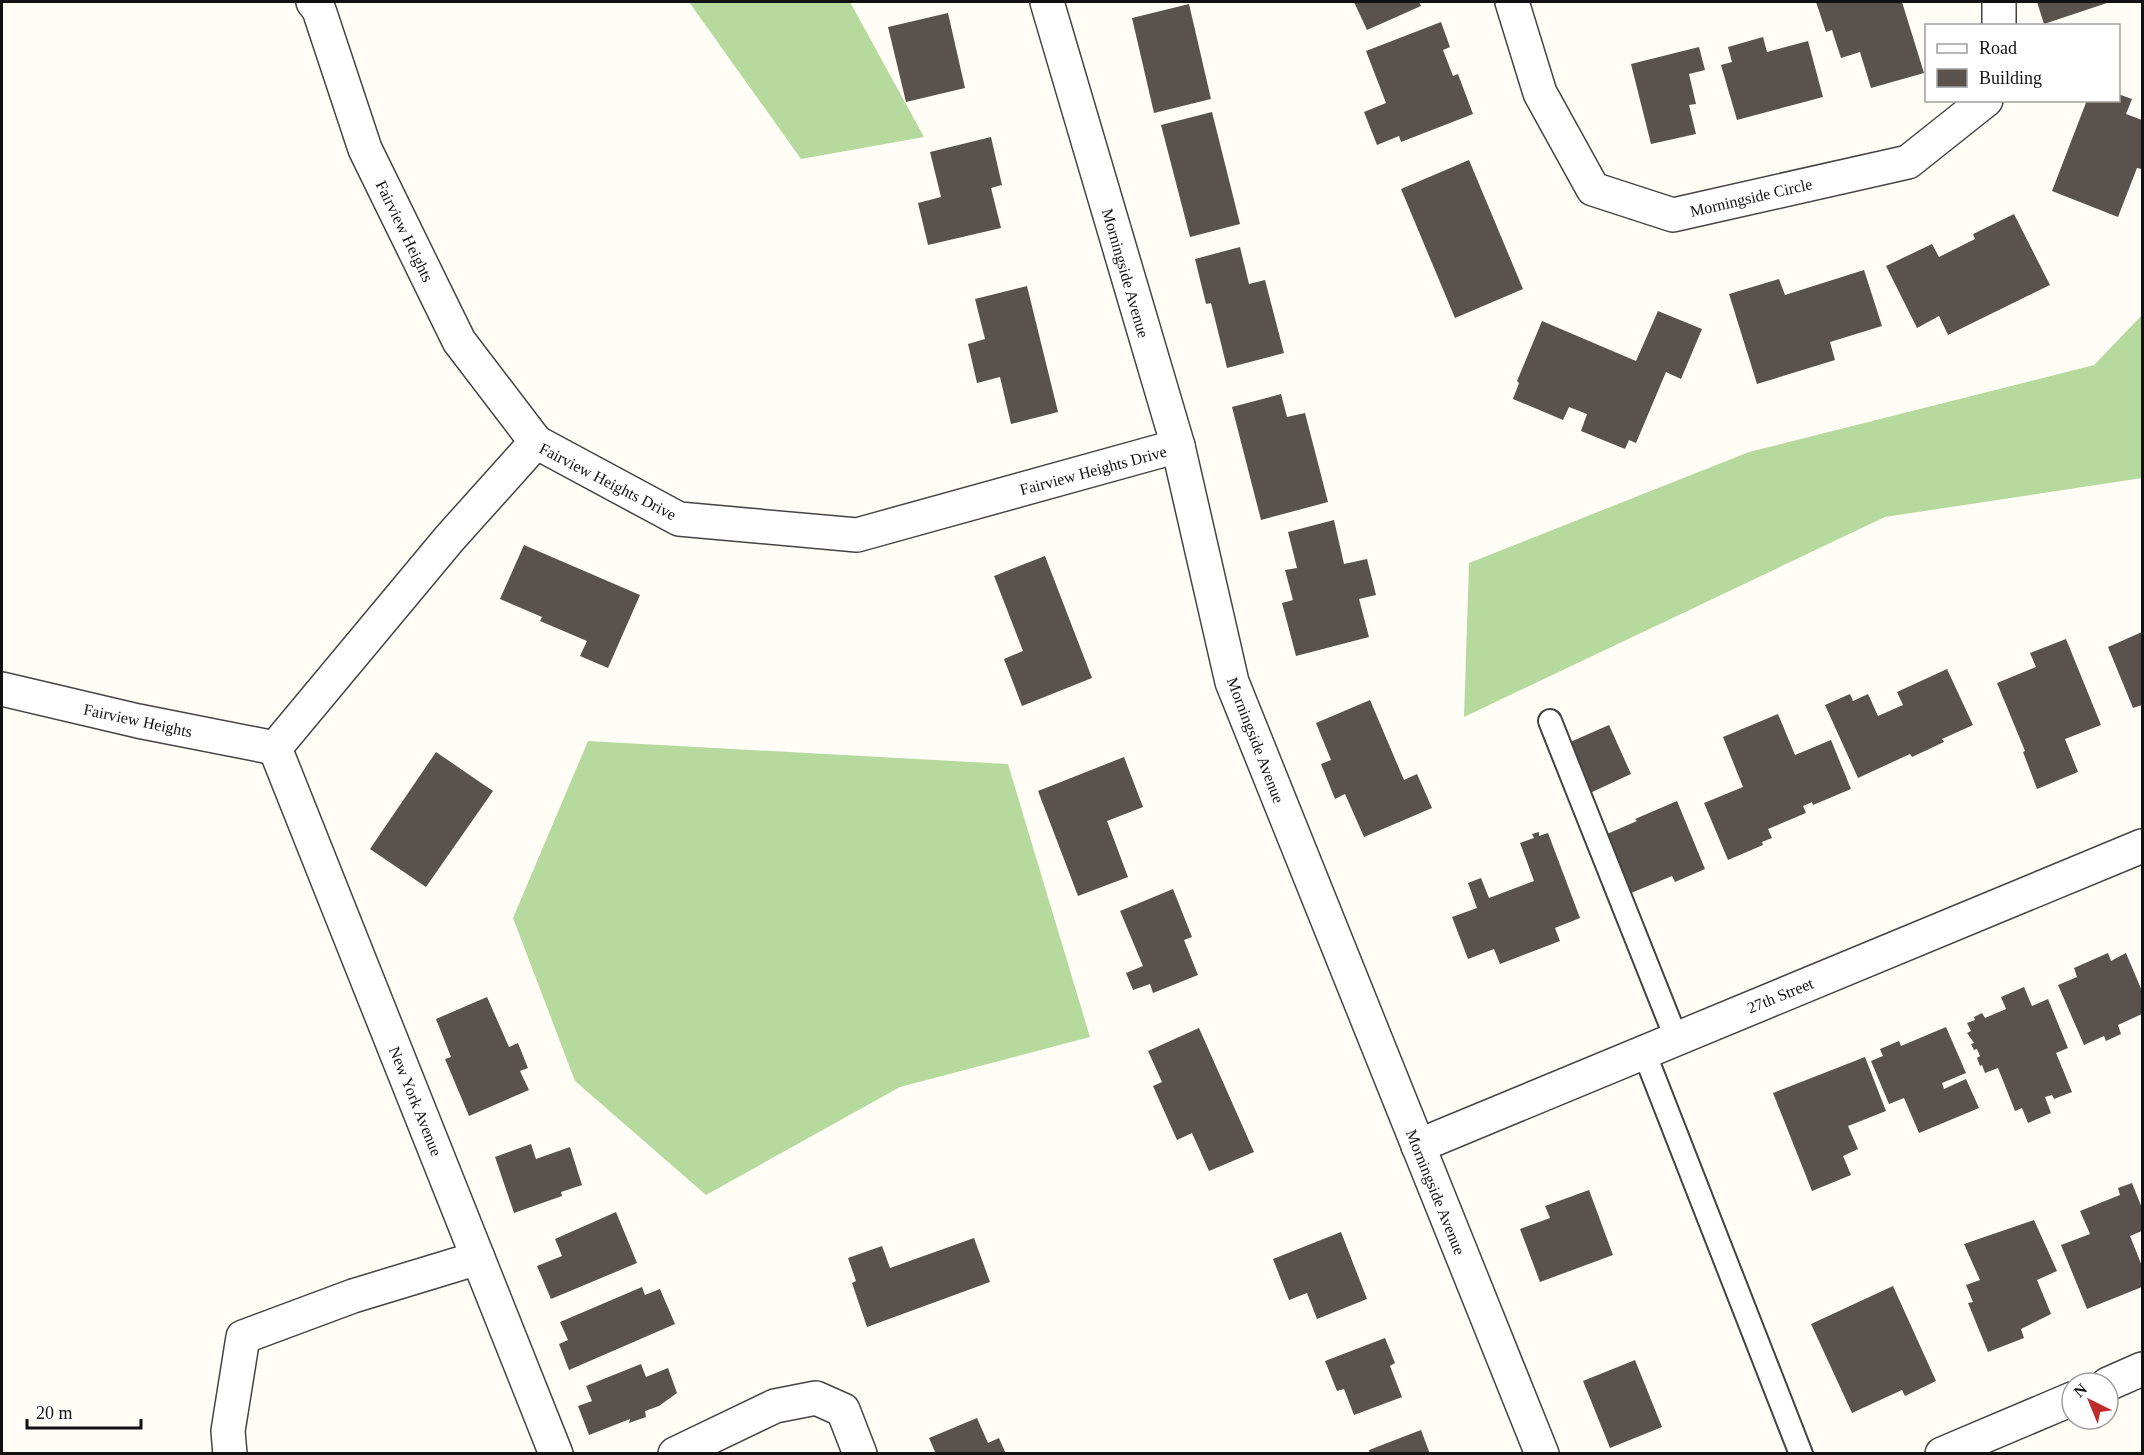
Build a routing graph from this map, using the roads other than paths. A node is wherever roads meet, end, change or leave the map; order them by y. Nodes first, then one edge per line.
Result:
1 (314, 2) edge
2 (1047, 2) edge
3 (1512, 2) edge
4 (1999, 2) edge
5 (1999, 24) edge
6 (1983, 102) edge
7 (536, 441) junction
8 (1178, 446) junction
9 (2, 689) edge
10 (1550, 721) dead end
11 (275, 748) junction
12 (2142, 846) edge
13 (1676, 1038) junction
14 (1644, 1052) junction
15 (1418, 1146) junction
16 (478, 1258) junction
17 (2142, 1369) edge
18 (2120, 1379) edge
19 (2060, 1404) edge
20 (230, 1454) edge
21 (556, 1454) edge
22 (675, 1454) edge
23 (860, 1454) edge
24 (1542, 1454) edge
25 (1801, 1454) edge
26 (1942, 1454) edge

1 - 7 street, Fairview Heights
2 - 8 street, Morningside Avenue
3 - 6 street, Morningside Circle
4 - 5 street
7 - 8 street, Fairview Heights Drive
7 - 11 street, Fairview Heights Drive
8 - 15 street, Morningside Avenue
9 - 11 street, Fairview Heights
10 - 13 lane
11 - 16 street, New York Avenue
12 - 13 street, 27th Street
13 - 14 street, 27th Street
14 - 15 street, 27th Street
14 - 25 lane
15 - 24 street, Morningside Avenue
16 - 20 street
16 - 21 street, New York Avenue
17 - 18 street
19 - 26 street
22 - 23 street

